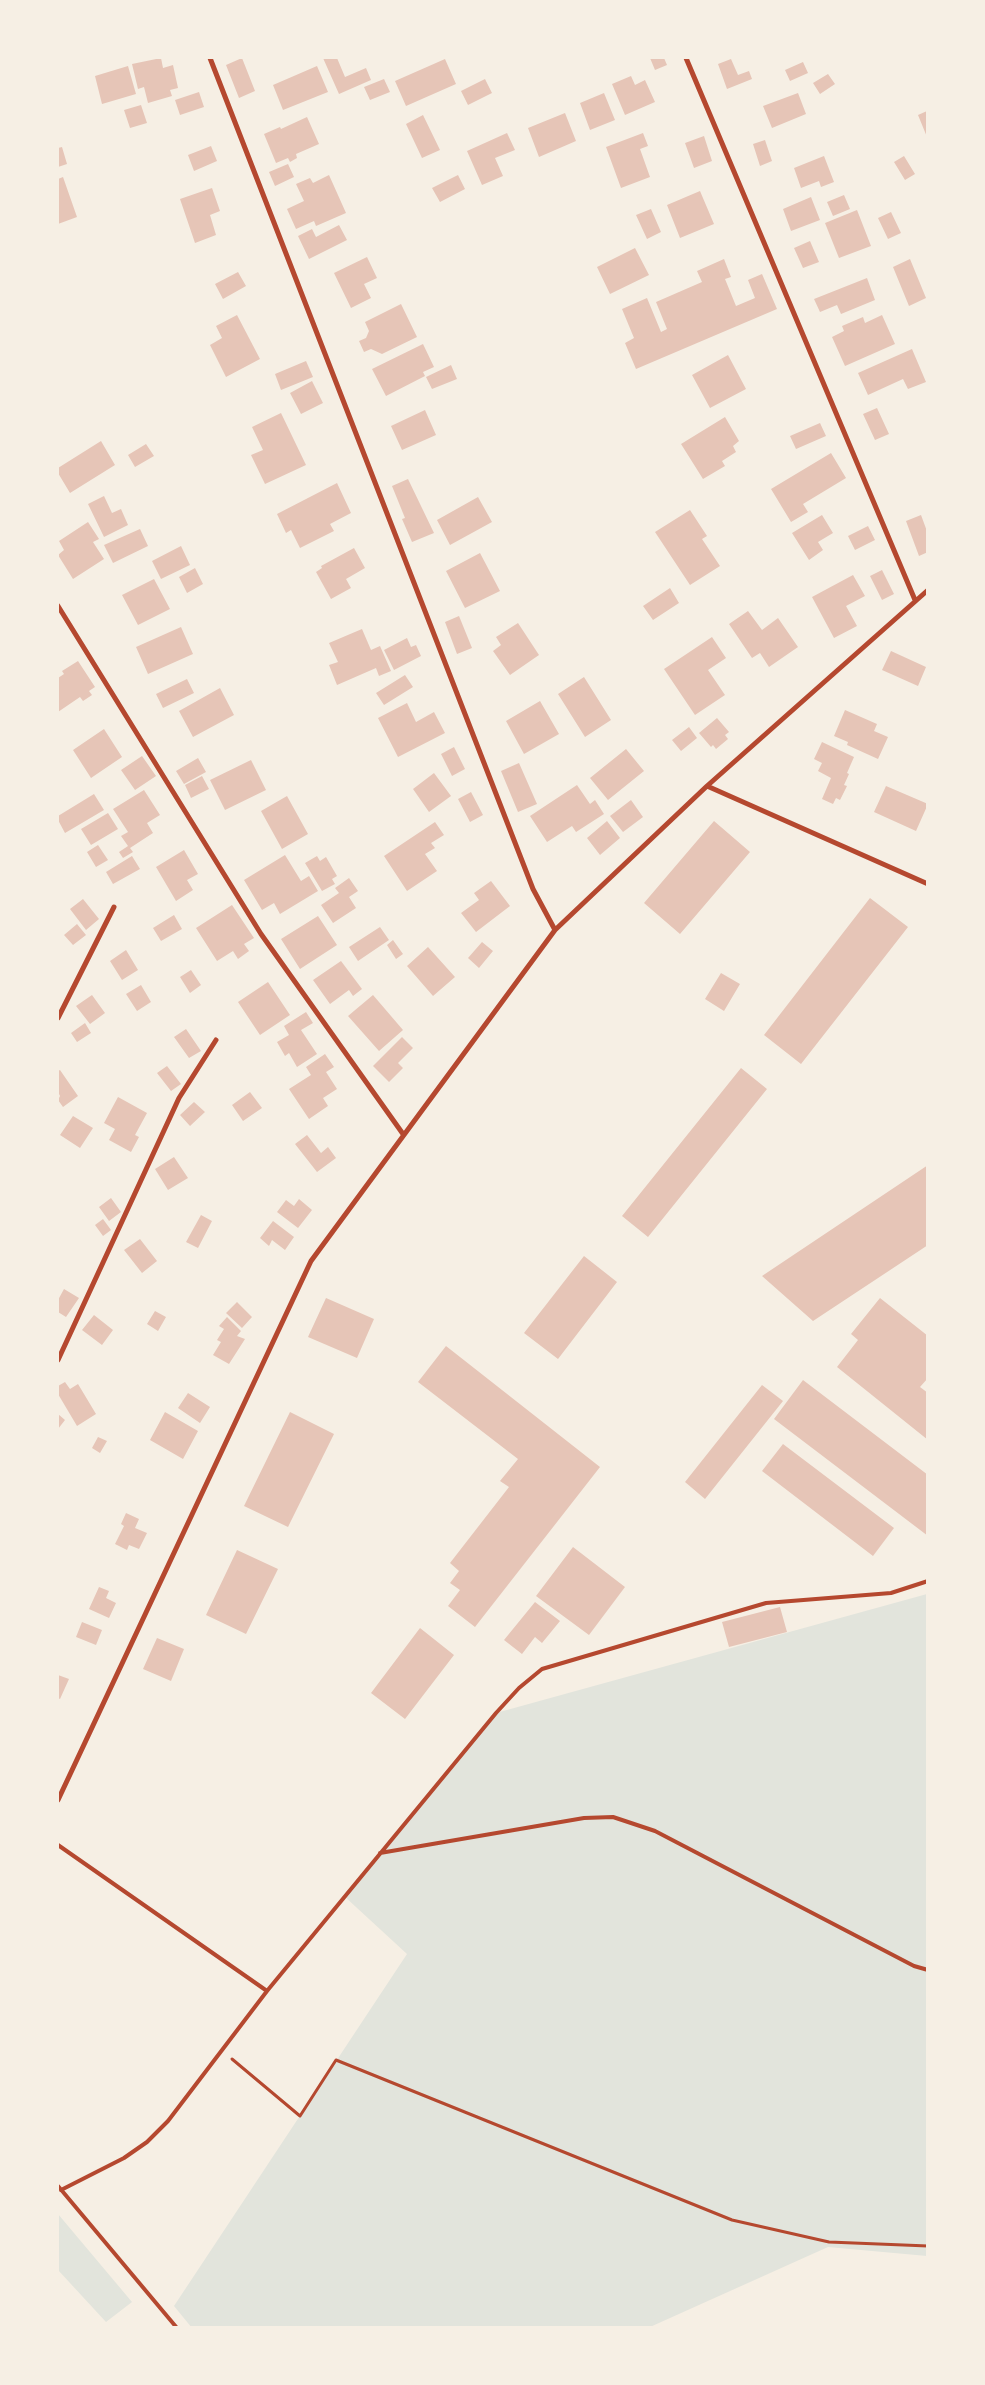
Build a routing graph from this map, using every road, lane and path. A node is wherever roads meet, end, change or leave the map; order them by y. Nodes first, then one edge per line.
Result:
1 (210, 58) edge
2 (686, 58) edge
3 (928, 590) edge
4 (915, 600) junction
5 (58, 606) edge
6 (707, 786) junction
7 (928, 884) edge
8 (114, 907) dead end
9 (555, 930) junction
10 (58, 1018) edge
11 (216, 1040) dead end
12 (403, 1134) junction
13 (58, 1360) edge
14 (928, 1581) edge
15 (58, 1800) edge
16 (58, 1845) edge
17 (380, 1853) junction
18 (928, 1970) edge
19 (267, 1992) junction
20 (222, 2051) junction
21 (58, 2186) edge
22 (61, 2190) junction
23 (928, 2246) edge
24 (178, 2328) edge

1 - 9 street
2 - 4 street
3 - 4 street
4 - 6 street
5 - 12 street
6 - 7 street
6 - 9 street
8 - 10 street
9 - 12 street
11 - 13 street
12 - 15 street
14 - 17 lane
16 - 19 lane
17 - 18 lane
17 - 19 lane
19 - 20 lane
20 - 22 lane
20 - 23 path
21 - 22 lane
22 - 24 lane

